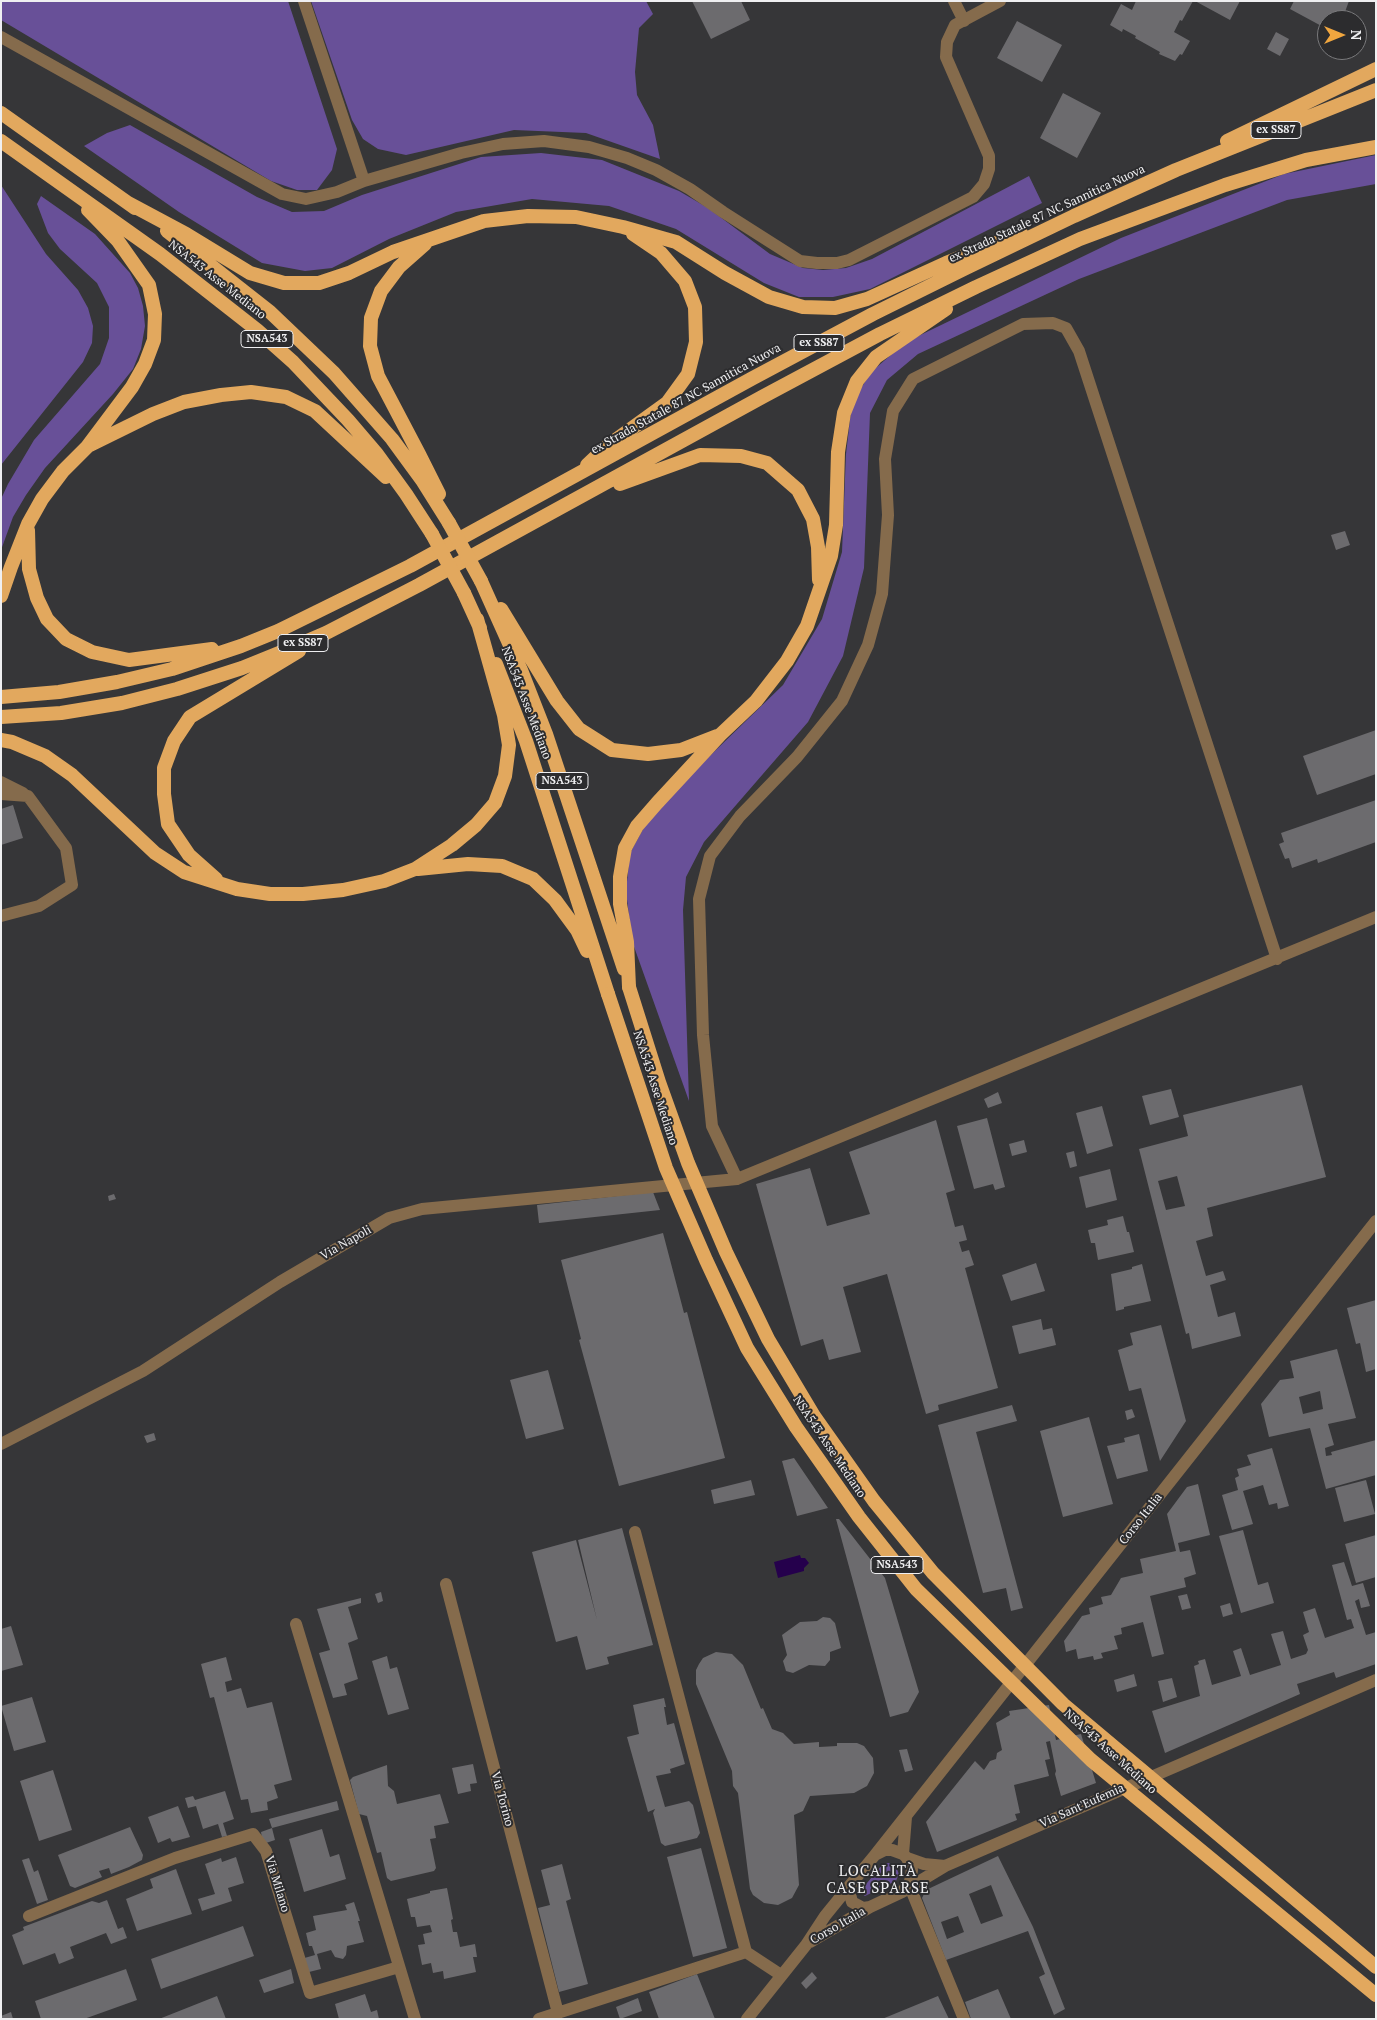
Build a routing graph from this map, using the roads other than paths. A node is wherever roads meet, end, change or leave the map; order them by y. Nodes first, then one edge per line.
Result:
1 (304, 1) edge
2 (954, 1) edge
3 (1000, 1) edge
4 (964, 20) junction
5 (1, 37) edge
6 (1376, 69) edge
7 (1376, 90) edge
8 (1, 113) edge
9 (1, 141) edge
10 (1376, 147) edge
11 (1176, 170) junction
12 (364, 181) junction
13 (63, 184) junction
14 (128, 203) junction
15 (1074, 216) junction
16 (623, 227) junction
17 (430, 240) junction
18 (976, 287) junction
19 (87, 447) junction
20 (569, 480) junction
21 (406, 494) junction
22 (579, 499) junction
23 (449, 522) junction
24 (28, 524) junction
25 (481, 581) junction
26 (820, 590) junction
27 (1, 596) edge
28 (477, 619) junction
29 (326, 633) junction
30 (241, 646) junction
31 (1, 697) edge
32 (1, 717) edge
33 (720, 735) junction
34 (1, 740) edge
35 (1, 782) edge
36 (1, 794) edge
37 (28, 796) junction
38 (415, 869) junction
39 (220, 883) junction
40 (1, 916) edge
41 (1376, 917) edge
42 (1277, 959) junction
43 (630, 987) junction
44 (608, 994) junction
45 (737, 1180) junction
46 (1376, 1221) edge
47 (1, 1444) edge
48 (635, 1532) dead end
49 (446, 1584) dead end
50 (296, 1624) dead end
51 (1376, 1680) edge
52 (906, 1817) junction
53 (874, 1855) junction
54 (905, 1856) junction
55 (945, 1866) junction
56 (851, 1884) junction
57 (906, 1889) junction
58 (870, 1908) junction
59 (29, 1916) dead end
60 (806, 1944) junction
61 (746, 1952) junction
62 (399, 1967) junction
63 (1376, 1967) edge
64 (781, 1975) junction
65 (1376, 1995) edge
66 (558, 2013) junction
67 (416, 2019) edge
68 (539, 2019) edge
69 (747, 2019) edge
70 (964, 2019) edge

1 - 12 street
2 - 4 street
3 - 4 street
4 - 12 street
5 - 12 street
6 - 11 highway
7 - 11 highway, ex Strada Statale 87 NC Sannitica Nuova / ex SS87
8 - 14 highway, NSA543 Asse Mediano / NSA543
9 - 13 highway, NSA543 Asse Mediano / NSA543
10 - 18 highway, ex SS87
11 - 15 highway, ex Strada Statale 87 NC Sannitica Nuova / ex SS87
13 - 19 highway
13 - 21 highway, NSA543 Asse Mediano / NSA543
14 - 17 highway
14 - 23 highway, NSA543 Asse Mediano / NSA543
15 - 16 highway
15 - 20 highway, ex Strada Statale 87 NC Sannitica Nuova / ex SS87
16 - 17 highway
16 - 20 highway
17 - 23 highway
18 - 22 highway, ex SS87
18 - 26 highway
19 - 21 highway
19 - 24 highway
20 - 30 highway, ex Strada Statale 87 NC Sannitica Nuova
21 - 28 highway, NSA543 Asse Mediano / NSA543, bridge
22 - 26 highway
22 - 29 highway, ex SS87
23 - 25 highway, NSA543 Asse Mediano / NSA543, bridge
24 - 27 highway
24 - 30 highway
25 - 33 highway
25 - 43 highway, NSA543 Asse Mediano / NSA543
26 - 33 highway
28 - 38 highway
28 - 44 highway, NSA543 Asse Mediano / NSA543
29 - 32 highway, ex SS87
29 - 39 highway
30 - 31 highway, ex Strada Statale 87 NC Sannitica Nuova
33 - 43 highway
34 - 39 highway
35 - 37 street
36 - 37 street
37 - 40 street
38 - 39 highway
38 - 44 highway
41 - 42 street, Via Napoli
42 - 45 street, Via Napoli
42 - 45 street
43 - 63 highway, NSA543 Asse Mediano / NSA543, bridge
44 - 65 highway, NSA543 Asse Mediano / NSA543, bridge
45 - 47 street, Via Napoli
46 - 52 street, Corso Italia
48 - 61 street
49 - 66 street, Via Torino
50 - 62 street
51 - 55 street, Via Sant'Eufemia
52 - 53 street, Corso Italia
52 - 54 street
53 - 54 street
53 - 56 street, Corso Italia
54 - 55 street
54 - 57 street
55 - 57 street, Via Sant'Eufemia
56 - 58 street, Corso Italia
56 - 60 street, Corso Italia
57 - 58 street, Corso Italia
57 - 70 street
58 - 60 street, Corso Italia
59 - 62 street, Via Milano
60 - 64 street, Corso Italia
61 - 64 street
61 - 66 street
62 - 67 street
64 - 69 street, Corso Italia
66 - 68 street

